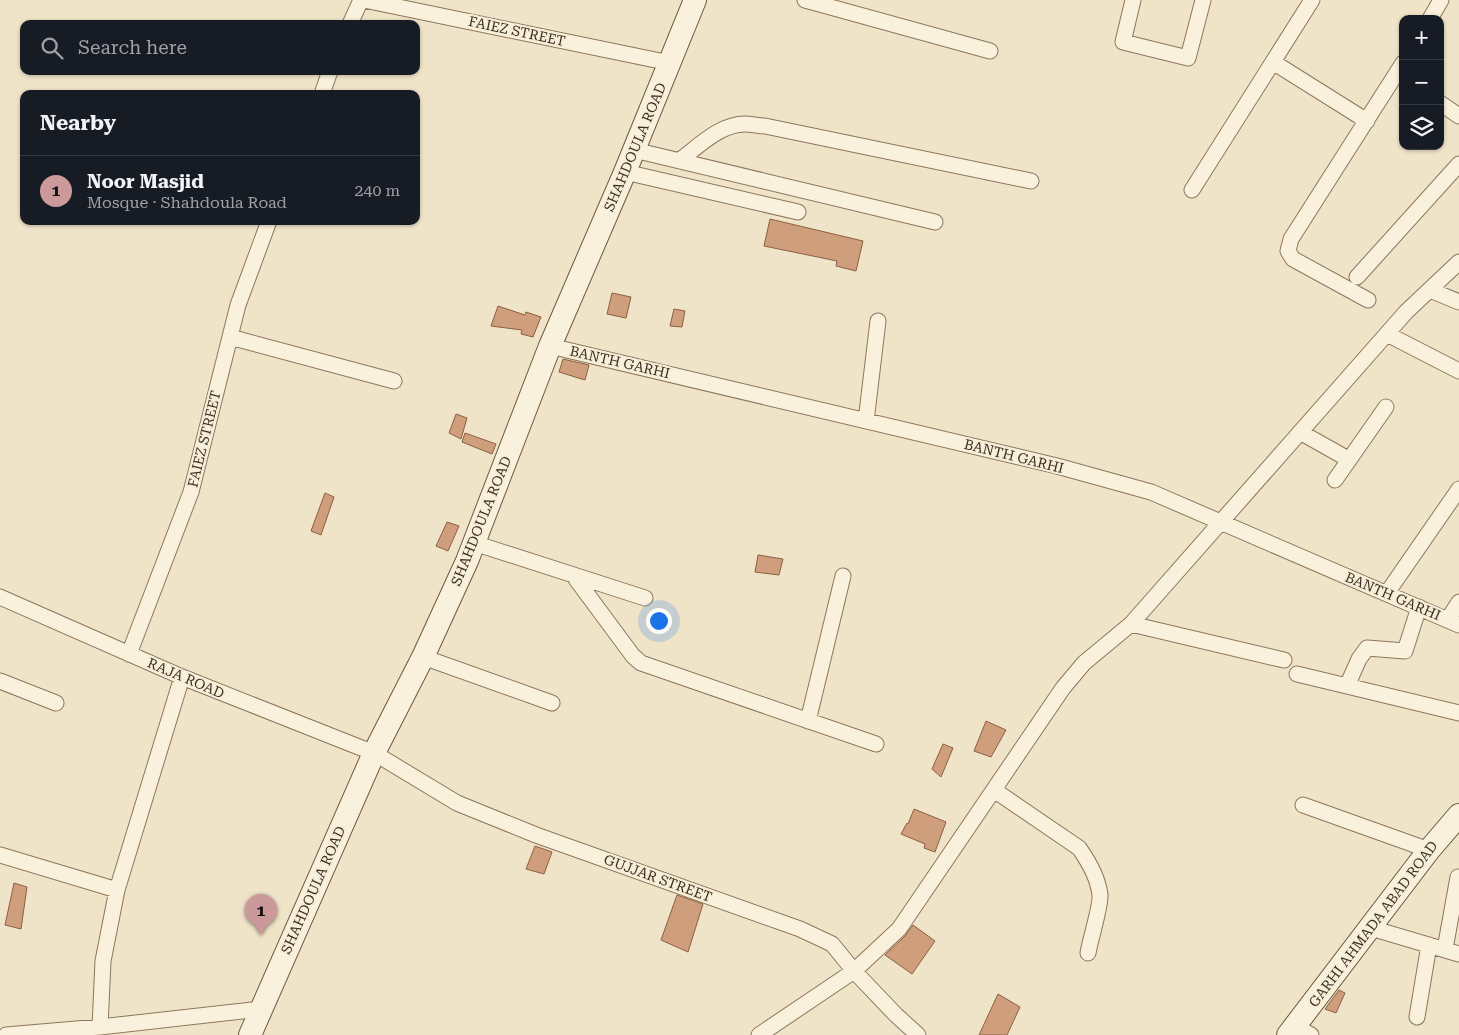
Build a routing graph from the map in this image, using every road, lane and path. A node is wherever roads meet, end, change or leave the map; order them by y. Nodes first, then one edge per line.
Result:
1 (363, 0) edge
2 (695, 0) edge
3 (805, 0) edge
4 (1133, 0) edge
5 (1203, 0) edge
6 (1312, 0) edge
7 (1441, 0) edge
8 (1432, 15) edge
9 (352, 20) edge
10 (990, 51) dead end
11 (670, 62) junction
12 (1272, 62) junction
13 (1399, 74) edge
14 (329, 75) edge
15 (323, 90) edge
16 (1443, 105) edge
17 (1459, 116) edge
18 (1367, 121) junction
19 (634, 150) junction
20 (680, 160) junction
21 (1459, 164) edge
22 (625, 172) junction
23 (1031, 181) dead end
24 (1192, 190) dead end
25 (798, 212) dead end
26 (935, 222) dead end
27 (268, 225) edge
28 (1459, 262) edge
29 (1357, 277) dead end
30 (1430, 290) junction
31 (1368, 300) dead end
32 (1459, 302) edge
33 (878, 321) dead end
34 (1387, 334) junction
35 (230, 337) junction
36 (550, 346) junction
37 (1459, 371) edge
38 (394, 382) dead end
39 (1386, 407) dead end
40 (866, 420) junction
41 (1300, 432) junction
42 (1348, 460) junction
43 (1335, 480) dead end
44 (1459, 489) edge
45 (1220, 522) junction
46 (474, 543) junction
47 (573, 575) junction
48 (843, 576) dead end
49 (1387, 593) junction
50 (0, 597) edge
51 (645, 598) dead end
52 (1459, 602) edge
53 (1419, 607) junction
54 (1453, 622) edge
55 (1131, 624) junction
56 (129, 654) junction
57 (423, 657) junction
58 (1284, 660) dead end
59 (1297, 674) dead end
60 (182, 677) junction
61 (0, 681) edge
62 (1347, 686) junction
63 (56, 703) dead end
64 (552, 703) dead end
65 (1459, 713) edge
66 (808, 721) junction
67 (876, 744) dead end
68 (374, 753) junction
69 (994, 790) junction
70 (1303, 805) dead end
71 (1459, 815) edge
72 (1429, 850) junction
73 (0, 855) edge
74 (1458, 877) edge
75 (117, 890) junction
76 (1371, 928) junction
77 (1429, 945) junction
78 (1452, 952) edge
79 (1088, 953) dead end
80 (854, 971) junction
81 (261, 1009) junction
82 (1417, 1017) dead end
83 (100, 1027) junction
84 (1298, 1032) edge
85 (6, 1035) edge
86 (250, 1035) edge
87 (759, 1035) edge
88 (918, 1035) edge

1 - 9 street, FAIEZ STREET
1 - 11 street, FAIEZ STREET
2 - 11 street, SHAHDOULA ROAD
3 - 10 street
4 - 5 street
6 - 12 street
7 - 8 street
11 - 19 street, SHAHDOULA ROAD
12 - 18 street
12 - 24 street
13 - 18 street
14 - 15 street
16 - 17 street
18 - 31 street
19 - 20 street
19 - 22 street, SHAHDOULA ROAD
20 - 23 street
20 - 26 street
21 - 29 street
22 - 25 street
22 - 36 street, SHAHDOULA ROAD
27 - 35 street, FAIEZ STREET
28 - 30 street
30 - 32 street
30 - 34 street
33 - 40 street
34 - 37 street
34 - 41 street
35 - 38 street
35 - 56 street, FAIEZ STREET
36 - 40 street, BANTH GARHI
36 - 46 street, SHAHDOULA ROAD
39 - 42 street
40 - 45 street, BANTH GARHI
41 - 42 street
41 - 45 street
42 - 43 street
44 - 49 street
45 - 49 street, BANTH GARHI
45 - 55 street
46 - 47 street
46 - 57 street, SHAHDOULA ROAD
47 - 51 street
47 - 66 street
48 - 66 street
49 - 53 street, BANTH GARHI
50 - 56 street, RAJA ROAD
52 - 54 street
53 - 54 street, BANTH GARHI
53 - 62 street
55 - 58 street
55 - 69 street
56 - 60 street, RAJA ROAD
57 - 64 street
57 - 68 street, SHAHDOULA ROAD
59 - 62 street
60 - 68 street, RAJA ROAD
60 - 75 street
61 - 63 street
62 - 65 street
66 - 67 street
68 - 80 street, GUJJAR STREET
68 - 81 street, SHAHDOULA ROAD
69 - 79 street
69 - 80 street
70 - 72 street
71 - 72 street, GARHI AHMADA ABAD ROAD
72 - 76 street, GARHI AHMADA ABAD ROAD
73 - 75 street
74 - 78 street
75 - 83 street
76 - 77 street
76 - 84 street, GARHI AHMADA ABAD ROAD
77 - 78 street
77 - 82 street
80 - 87 street
80 - 88 street, GUJJAR STREET
81 - 83 street
81 - 86 street, SHAHDOULA ROAD
83 - 85 street

